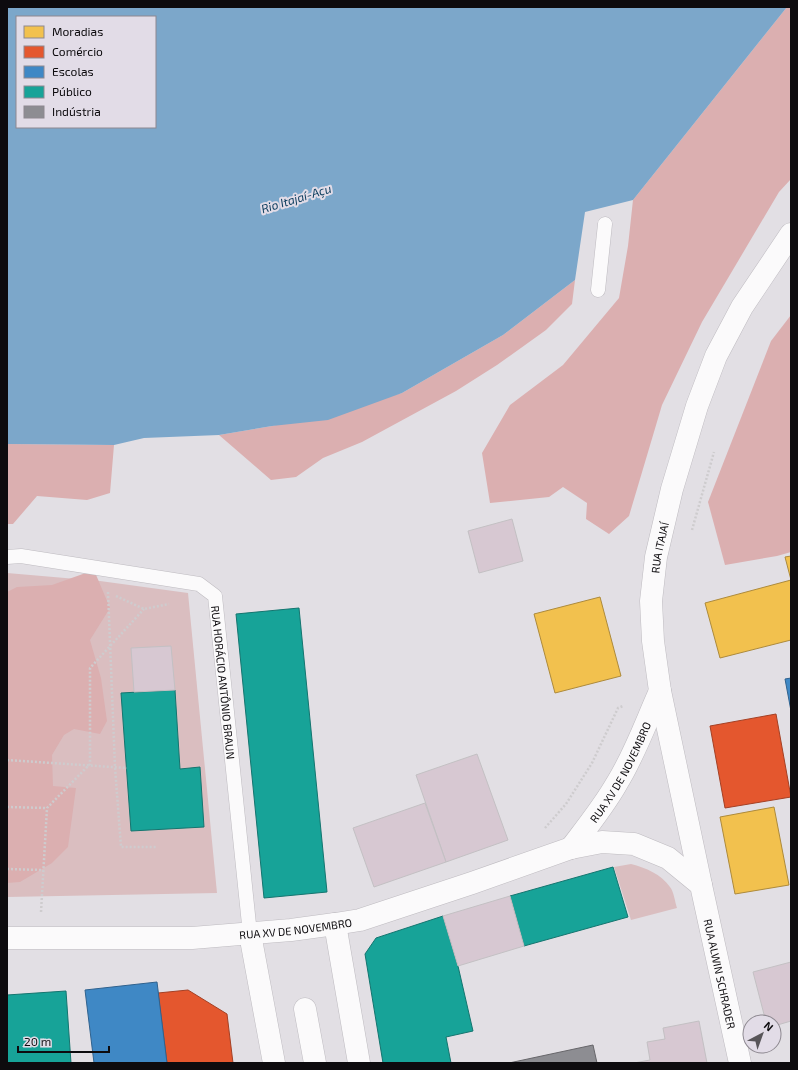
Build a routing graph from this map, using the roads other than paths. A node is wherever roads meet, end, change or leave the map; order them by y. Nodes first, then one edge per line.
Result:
1 (605, 224) dead end
2 (791, 234) edge
3 (598, 290) dead end
4 (7, 557) edge
5 (660, 691) junction
6 (571, 848) junction
7 (701, 885) junction
8 (335, 924) junction
9 (250, 934) junction
10 (7, 938) edge
11 (305, 1009) dead end
12 (274, 1063) edge
13 (315, 1063) edge
14 (359, 1063) edge
15 (740, 1063) edge

1 - 3 lane
2 - 5 main road, RUA ITAJAÍ
4 - 9 lane, RUA HORÁCIO ANTÔNIO BRAUN
5 - 6 main road, RUA XV DE NOVEMBRO
5 - 7 main road, RUA ITAJAÍ
6 - 7 main road, RUA XV DE NOVEMBRO
6 - 8 main road, RUA XV DE NOVEMBRO
7 - 15 main road, RUA ALWIN SCHRADER
8 - 9 main road, RUA XV DE NOVEMBRO
8 - 14 main road
9 - 10 main road, RUA XV DE NOVEMBRO
9 - 12 main road
11 - 13 main road

